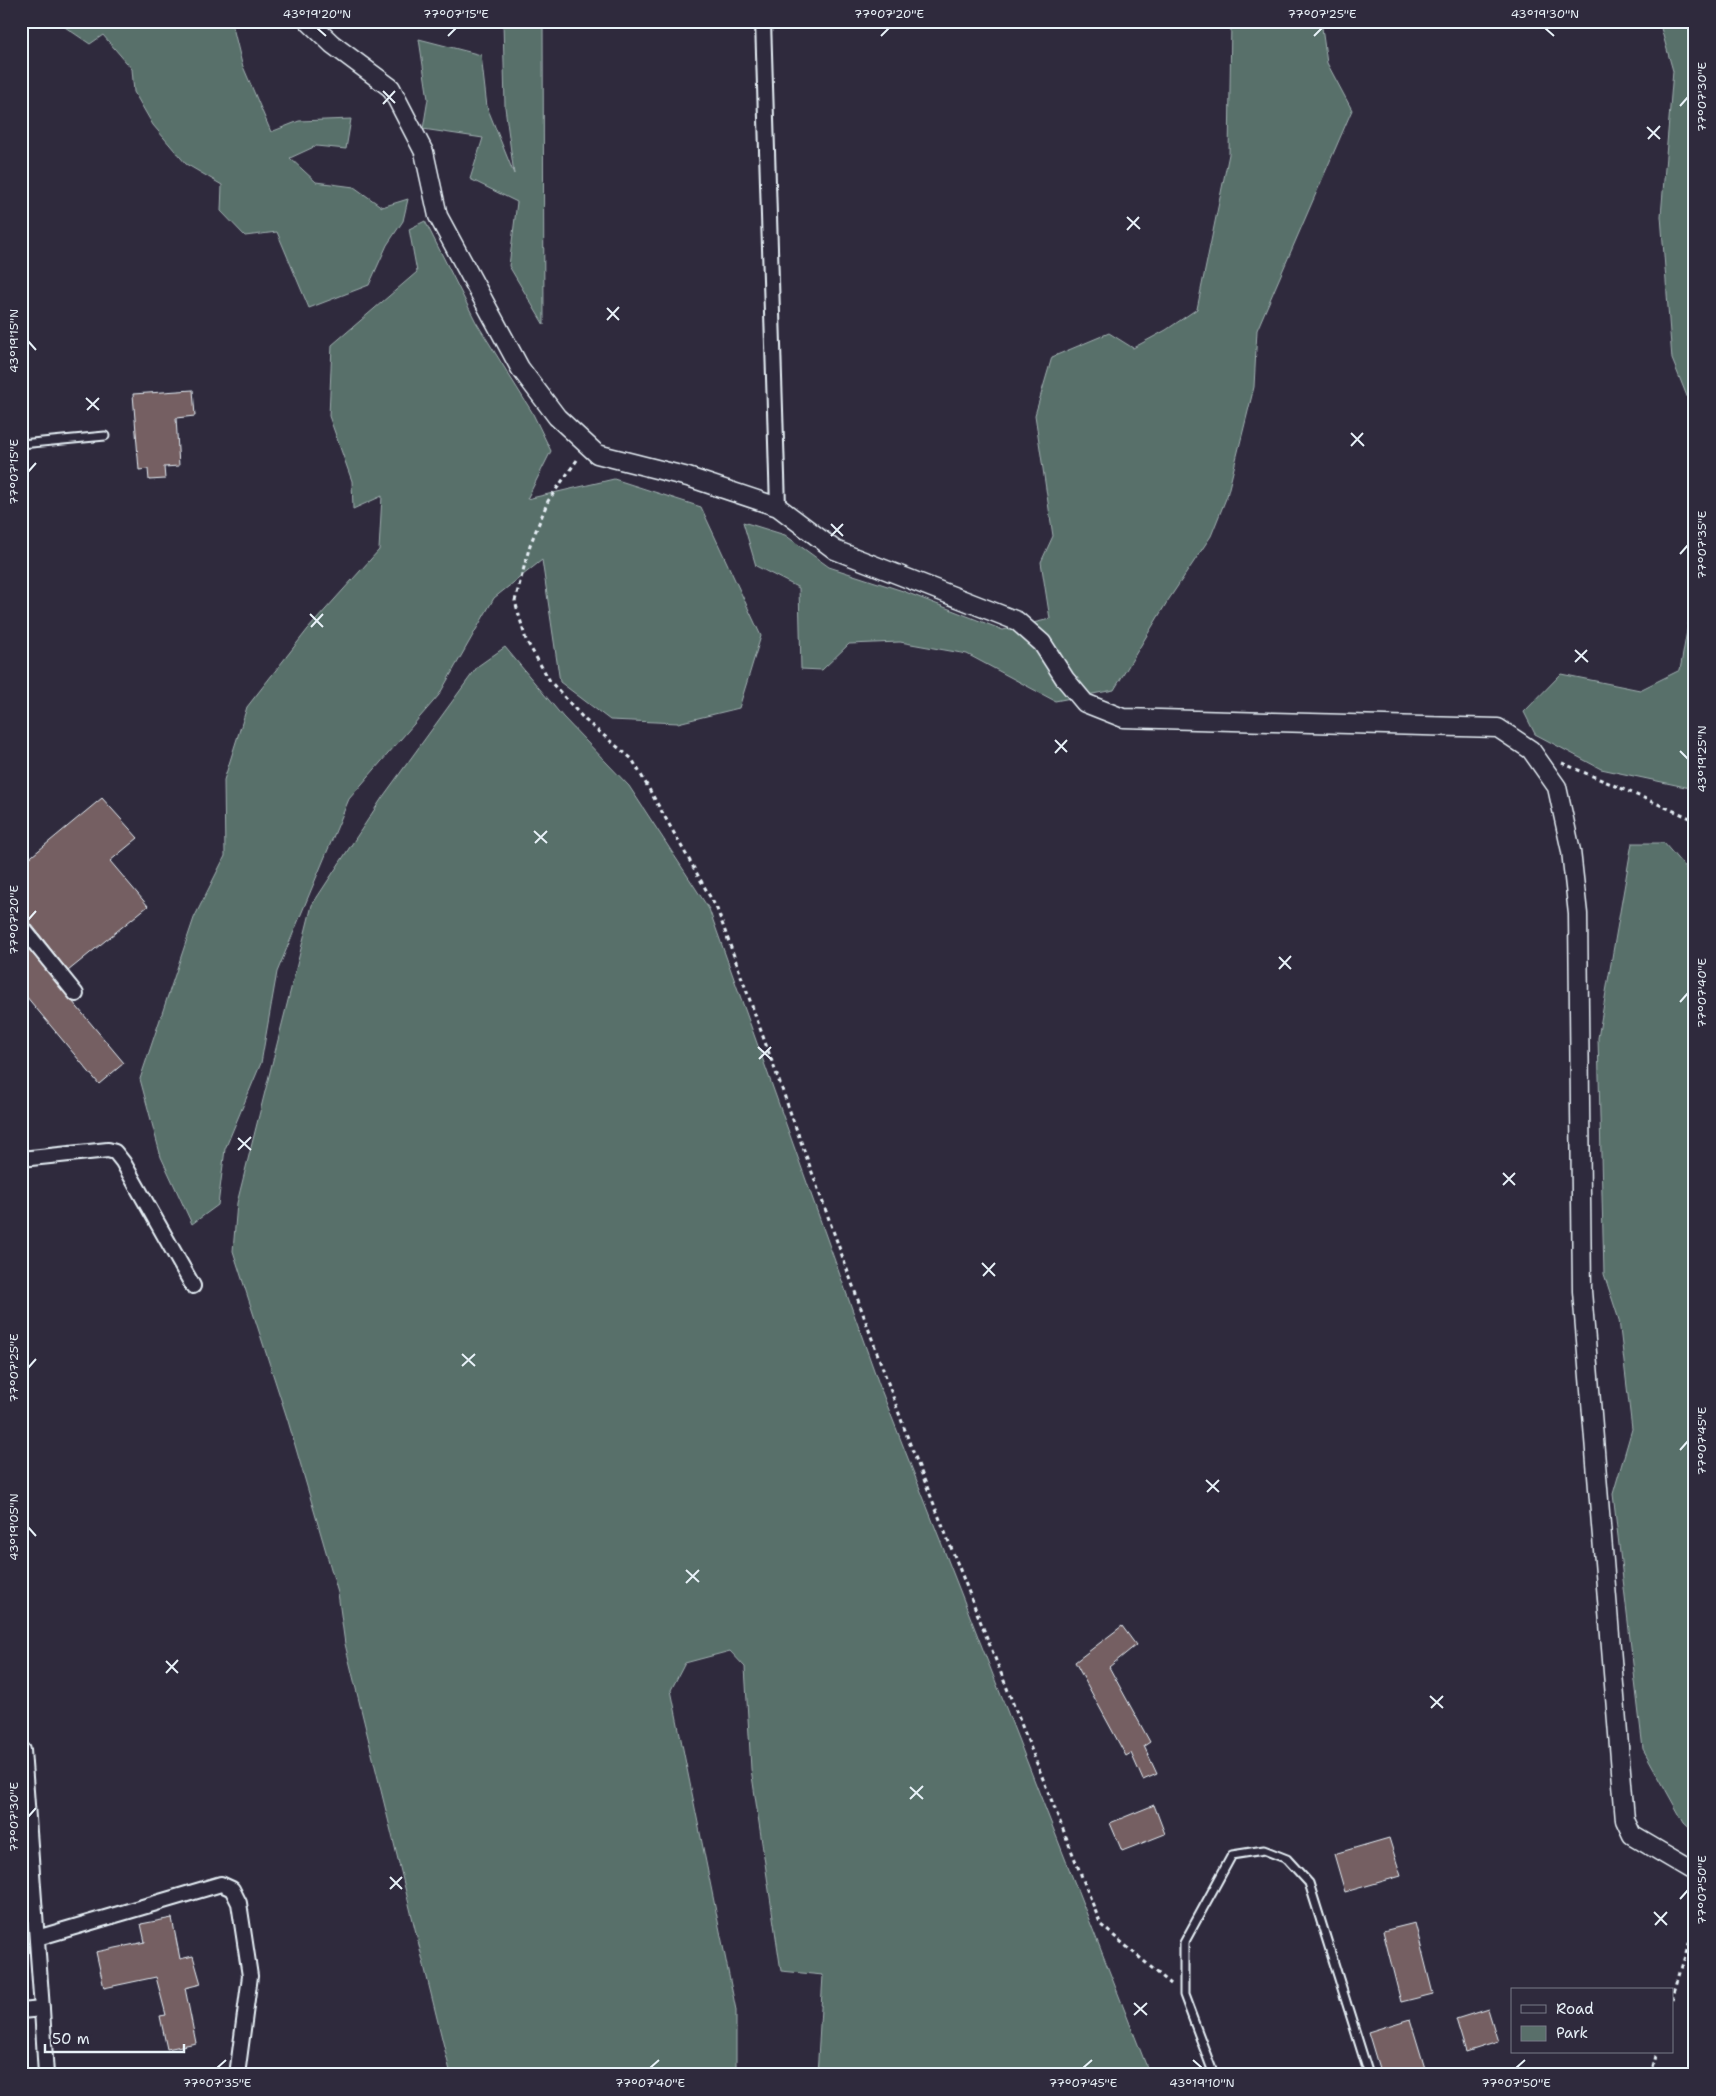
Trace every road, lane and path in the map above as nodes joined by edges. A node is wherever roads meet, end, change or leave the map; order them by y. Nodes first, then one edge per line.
1 (308, 21) edge
2 (763, 21) edge
3 (105, 436) dead end
4 (21, 444) edge
5 (588, 445) junction
6 (778, 507) junction
7 (1559, 762) dead end
8 (1695, 820) edge
9 (21, 926) edge
10 (76, 994) dead end
11 (21, 1159) edge
12 (193, 1286) dead end
13 (23, 1750) dead end
14 (1695, 1872) edge
15 (1695, 1923) edge
16 (37, 1938) junction
17 (1674, 1992) edge
18 (1184, 1995) junction
19 (42, 2009) junction
20 (21, 2011) edge
21 (1655, 2054) edge
22 (46, 2075) edge
23 (237, 2075) edge
24 (1214, 2075) edge
25 (1370, 2075) edge
26 (1650, 2075) edge

1 - 5 street
2 - 6 street
3 - 4 lane
5 - 6 street
5 - 18 path
6 - 14 street
7 - 8 path
9 - 10 street
11 - 12 street
13 - 16 street
15 - 17 path
16 - 19 street
16 - 23 street
18 - 24 lane
18 - 25 lane
19 - 20 street
19 - 22 street
21 - 26 path

